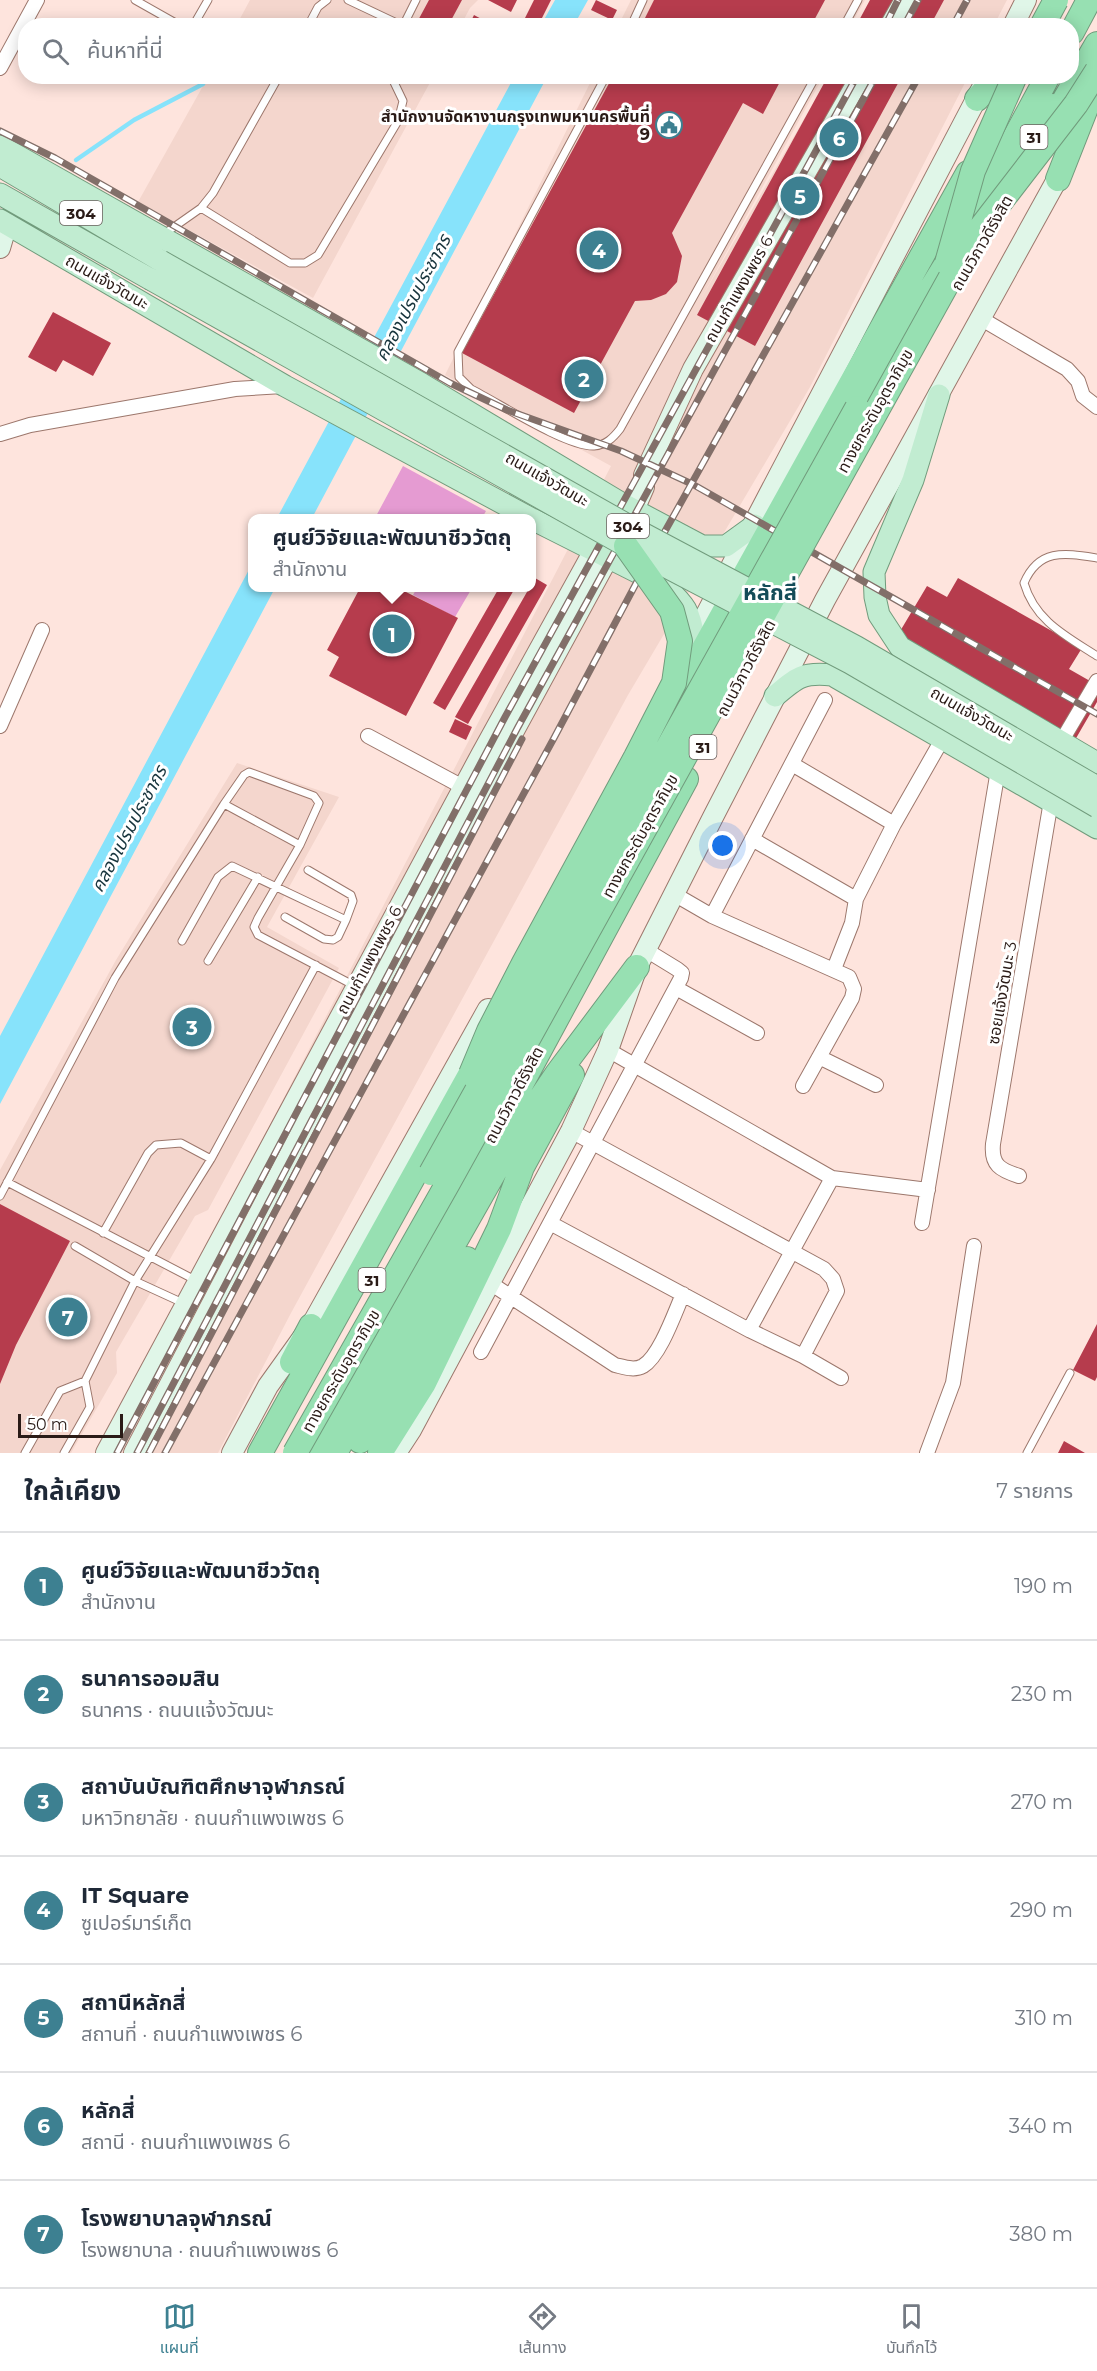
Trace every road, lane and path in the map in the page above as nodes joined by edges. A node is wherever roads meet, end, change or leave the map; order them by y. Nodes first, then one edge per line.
1 (37, 0) edge
2 (135, 0) edge
3 (208, 0) edge
4 (327, 0) edge
5 (348, 0) edge
6 (416, 0) edge
7 (643, 0) edge
8 (858, 0) edge
9 (905, 0) edge
10 (1026, 0) edge
11 (1044, 0) edge
12 (1057, 0) edge
13 (1066, 0) edge
14 (1089, 0) edge
15 (30, 18) edge
16 (167, 18) edge
17 (198, 18) edge
18 (312, 18) edge
19 (386, 18) edge
20 (407, 18) edge
21 (635, 18) edge
22 (848, 18) edge
23 (895, 18) edge
24 (1017, 18) edge
25 (1034, 18) edge
26 (1042, 18) edge
27 (1047, 18) edge
28 (1056, 18) edge
29 (1079, 18) edge
30 (1097, 35) edge
31 (1097, 44) edge
32 (18, 46) edge
33 (1079, 64) edge
34 (0, 68) edge
35 (1097, 71) edge
36 (1079, 75) edge
37 (1097, 80) edge
38 (275, 84) edge
39 (395, 84) edge
40 (602, 84) edge
41 (812, 84) edge
42 (856, 84) edge
43 (984, 84) edge
44 (991, 84) edge
45 (1011, 84) edge
46 (1017, 84) edge
47 (1044, 84) edge
48 (1067, 84) edge
49 (1074, 84) edge
50 (977, 99) junction
51 (1097, 108) edge
52 (0, 146) edge
53 (0, 166) edge
54 (1058, 179) junction
55 (0, 194) edge
56 (201, 208) junction
57 (3, 222) edge
58 (161, 236) junction
59 (972, 239) junction
60 (0, 248) edge
61 (947, 263) junction
62 (980, 318) junction
63 (285, 386) junction
64 (939, 395) junction
65 (1097, 406) edge
66 (0, 434) edge
67 (575, 476) junction
68 (627, 507) junction
69 (521, 514) edge
70 (536, 522) edge
71 (755, 525) junction
72 (609, 553) junction
73 (1097, 558) edge
74 (42, 630) dead end
75 (694, 638) junction
76 (900, 647) junction
77 (1097, 656) edge
78 (1097, 681) edge
79 (862, 691) junction
80 (775, 696) junction
81 (825, 700) dead end
82 (0, 726) edge
83 (368, 736) dead end
84 (943, 738) junction
85 (1061, 742) junction
86 (1097, 763) edge
87 (792, 764) junction
88 (998, 770) junction
89 (463, 787) junction
90 (1097, 787) edge
91 (1051, 801) junction
92 (224, 804) junction
93 (1097, 807) edge
94 (894, 824) junction
95 (1097, 828) edge
96 (753, 839) junction
97 (300, 845) junction
98 (308, 870) dead end
99 (258, 877) junction
100 (276, 886) junction
101 (674, 894) junction
102 (856, 899) junction
103 (712, 916) junction
104 (285, 917) dead end
105 (345, 920) junction
106 (182, 941) dead end
107 (642, 959) junction
108 (208, 961) dead end
109 (316, 965) junction
110 (834, 969) junction
111 (355, 986) junction
112 (676, 988) junction
113 (601, 1016) junction
114 (757, 1033) dead end
115 (608, 1050) junction
116 (819, 1057) junction
117 (635, 1066) junction
118 (876, 1085) dead end
119 (802, 1086) dead end
120 (571, 1131) junction
121 (593, 1144) junction
122 (211, 1159) junction
123 (522, 1167) junction
124 (431, 1173) junction
125 (1019, 1176) dead end
126 (252, 1178) junction
127 (832, 1178) junction
128 (7, 1182) junction
129 (271, 1188) junction
130 (928, 1190) junction
131 (0, 1196) edge
132 (550, 1223) junction
133 (922, 1223) dead end
134 (103, 1233) junction
135 (75, 1246) dead end
136 (974, 1246) dead end
137 (353, 1252) junction
138 (792, 1252) junction
139 (149, 1258) junction
140 (135, 1281) junction
141 (198, 1281) junction
142 (490, 1283) junction
143 (683, 1294) junction
144 (511, 1296) junction
145 (185, 1304) junction
146 (311, 1326) junction
147 (749, 1330) junction
148 (481, 1352) dead end
149 (803, 1356) junction
150 (1070, 1373) dead end
151 (841, 1378) dead end
152 (300, 1380) junction
153 (85, 1381) junction
154 (115, 1432) junction
155 (27, 1452) edge
156 (394, 1452) edge
157 (64, 1453) edge
158 (97, 1453) edge
159 (106, 1453) edge
160 (134, 1453) edge
161 (232, 1453) edge
162 (246, 1453) edge
163 (260, 1453) edge
164 (277, 1453) edge
165 (295, 1453) edge
166 (313, 1453) edge
167 (335, 1453) edge
168 (352, 1453) edge
169 (927, 1453) edge
170 (1027, 1453) edge

1 - 15 street
2 - 16 lane
3 - 17 lane
4 - 18 lane
5 - 19 lane
6 - 20 lane
7 - 21 lane
8 - 22 lane
9 - 23 main road
10 - 24 main road
11 - 25 highway
12 - 26 highway
12 - 27 highway, bridge
13 - 28 highway
14 - 29 highway
30 - 33 highway, ทางยกระดับอุตราภิมุข / 31, bridge
31 - 36 highway, ถนนวิภาวดีรังสิต / 31
32 - 34 street
35 - 59 highway, bridge
37 - 54 highway
38 - 56 lane
39 - 56 lane
40 - 41 lane
42 - 68 main road, ถนนกำแพงเพชร 6
43 - 50 main road, 31
44 - 50 highway
45 - 61 highway, bridge
46 - 152 highway, 31
47 - 61 highway, ทางยกระดับอุตราภิมุข / 31, bridge
48 - 59 highway, ทางยกระดับอุตราภิมุข / 31, bridge
49 - 166 highway, ถนนวิภาวดีรังสิต / 31
50 - 71 main road, 31
51 - 54 main road, 31
52 - 58 main road, ถนนแจ้งวัฒนะ
53 - 90 main road, ถนนแจ้งวัฒนะ / 304, bridge
54 - 62 main road, 31
55 - 72 main road, ถนนแจ้งวัฒนะ / 304, bridge
56 - 58 lane
57 - 60 main road
57 - 63 main road, ถนนแจ้งวัฒนะ
58 - 67 main road, ถนนแจ้งวัฒนะ
59 - 165 highway, ทางยกระดับอุตราภิมุข / 31, bridge
61 - 124 highway, ทางยกระดับอุตราภิมุข / 31, bridge
62 - 64 main road, 31
62 - 65 street
63 - 66 street
63 - 69 main road, ถนนแจ้งวัฒนะ
64 - 76 main road, ถนนแจ้งวัฒนะ
64 - 80 main road, 31
67 - 68 main road, ถนนแจ้งวัฒนะ
67 - 70 main road
68 - 71 main road, ถนนแจ้งวัฒนะ
68 - 72 main road, ถนนกำแพงเพชร 6
70 - 72 main road, ถนนแจ้งวัฒนะ
71 - 75 main road, 31
72 - 75 main road, ถนนแจ้งวัฒนะ
72 - 89 main road, ถนนกำแพงเพชร 6
72 - 93 main road, ถนนแจ้งวัฒนะ / 304, bridge
72 - 124 highway, bridge
72 - 129 main road, ถนนกำแพงเพชร 6
73 - 77 lane
74 - 82 street
75 - 137 main road, 31
76 - 79 main road
76 - 85 main road, ถนนแจ้งวัฒนะ
78 - 85 street
79 - 80 main road
79 - 84 main road
80 - 101 main road, 31
81 - 87 street
83 - 89 street
84 - 88 main road
84 - 94 street
85 - 86 main road, ถนนแจ้งวัฒนะ
87 - 94 street
87 - 96 street
88 - 91 main road
88 - 130 street
89 - 111 main road, ถนนกำแพงเพชร 6
91 - 95 main road
91 - 125 street, ซอยแจ้งวัฒนะ 3
92 - 97 lane
92 - 97 lane
92 - 128 lane
94 - 102 street
96 - 102 street
96 - 103 street
97 - 100 lane
98 - 105 lane
99 - 100 lane
99 - 106 lane
99 - 108 lane
100 - 105 lane
100 - 109 lane
101 - 103 street
101 - 107 main road, 31
102 - 110 street
103 - 110 street
104 - 105 lane
107 - 112 street
107 - 113 highway
107 - 115 main road, 31
109 - 111 lane
109 - 122 lane
110 - 116 street
111 - 126 main road, ถนนกำแพงเพชร 6
112 - 114 street
112 - 117 street
113 - 123 highway
113 - 167 highway
115 - 117 street
115 - 120 main road, 31
116 - 118 street
116 - 119 street
117 - 121 street
117 - 127 street
120 - 121 street
120 - 142 main road, 31
121 - 132 street
121 - 138 street
122 - 134 lane
122 - 139 lane
123 - 156 highway
123 - 168 highway
124 - 164 highway, ทางยกระดับอุตราภิมุข / 31
126 - 129 main road
126 - 141 main road, ถนนกำแพงเพชร 6
127 - 130 street
127 - 138 street
128 - 131 lane
128 - 134 lane
129 - 160 main road, ถนนกำแพงเพชร 6
130 - 133 street
132 - 143 street
132 - 144 street
134 - 139 lane
135 - 140 lane
136 - 169 street
137 - 146 main road, 31
137 - 152 highway
138 - 147 street
138 - 149 street
139 - 140 lane
139 - 141 lane
140 - 145 lane
140 - 153 lane
141 - 145 main road, ถนนกำแพงเพชร 6
142 - 144 street
142 - 156 main road, 31
143 - 144 street
143 - 147 street
144 - 148 street
145 - 154 main road, ถนนกำแพงเพชร 6
146 - 161 main road, 31
146 - 162 highway
147 - 149 street
149 - 151 street
150 - 170 lane
152 - 163 highway, 31
153 - 155 lane
153 - 157 lane
154 - 158 lane
154 - 159 main road, ถนนกำแพงเพชร 6

